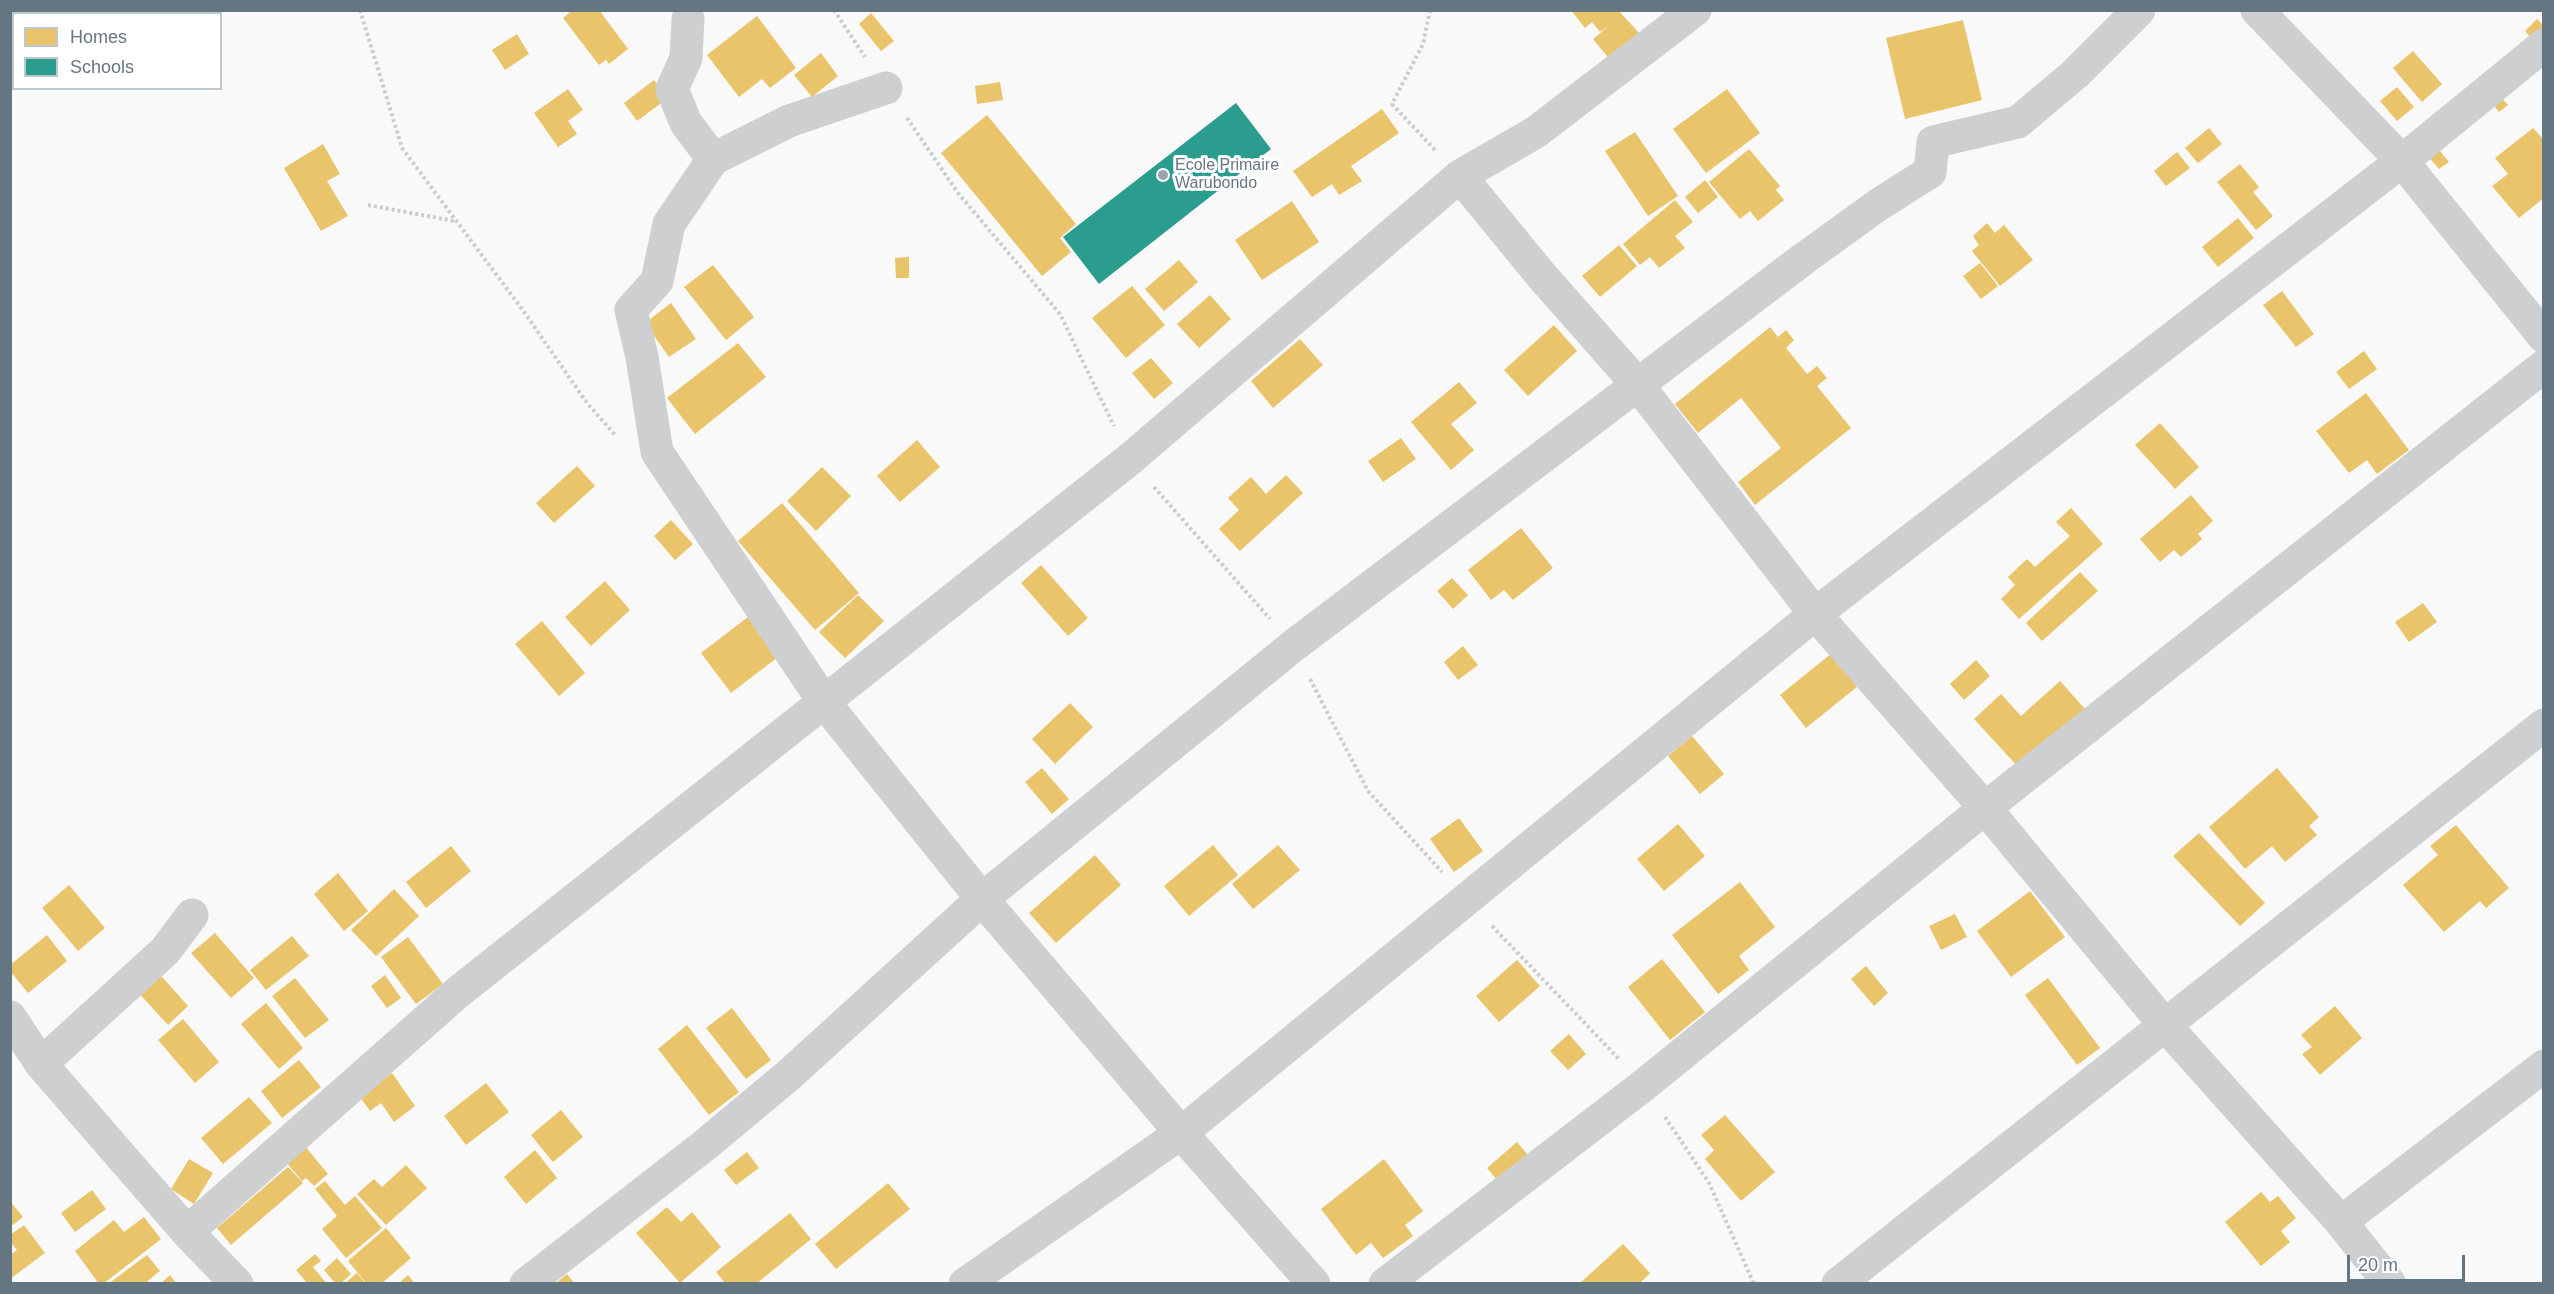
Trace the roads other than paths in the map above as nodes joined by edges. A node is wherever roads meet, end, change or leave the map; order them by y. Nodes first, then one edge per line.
1 (1695, 10) edge
2 (2139, 10) edge
3 (2257, 10) edge
4 (688, 19) dead end
5 (2544, 45) edge
6 (886, 88) dead end
7 (713, 159) junction
8 (2402, 161) junction
9 (1460, 176) junction
10 (2544, 338) edge
11 (2544, 366) edge
12 (1638, 385) junction
13 (1815, 614) junction
14 (824, 702) junction
15 (2544, 725) edge
16 (1985, 808) junction
17 (982, 899) junction
18 (192, 915) dead end
19 (10, 1017) edge
20 (2164, 1024) junction
21 (41, 1064) junction
22 (2544, 1066) edge
23 (1181, 1133) junction
24 (2341, 1222) junction
25 (187, 1232) junction
26 (237, 1284) edge
27 (526, 1284) edge
28 (965, 1284) edge
29 (1314, 1284) edge
30 (1385, 1284) edge
31 (1838, 1284) edge
32 (2390, 1284) edge

1 - 9 street
2 - 12 street
3 - 8 street
4 - 7 street
5 - 8 street
6 - 7 street
7 - 14 street
8 - 10 street
8 - 13 street
9 - 12 street
9 - 14 street
11 - 16 street
12 - 13 street
12 - 17 street
13 - 16 street
13 - 23 street
14 - 17 street
14 - 25 street
15 - 20 street
16 - 20 street
16 - 30 street
17 - 23 street
17 - 27 street
18 - 21 street
19 - 21 street
20 - 24 street
20 - 31 street
21 - 25 street
22 - 24 street
23 - 28 street
23 - 29 street
24 - 32 street
25 - 26 street

